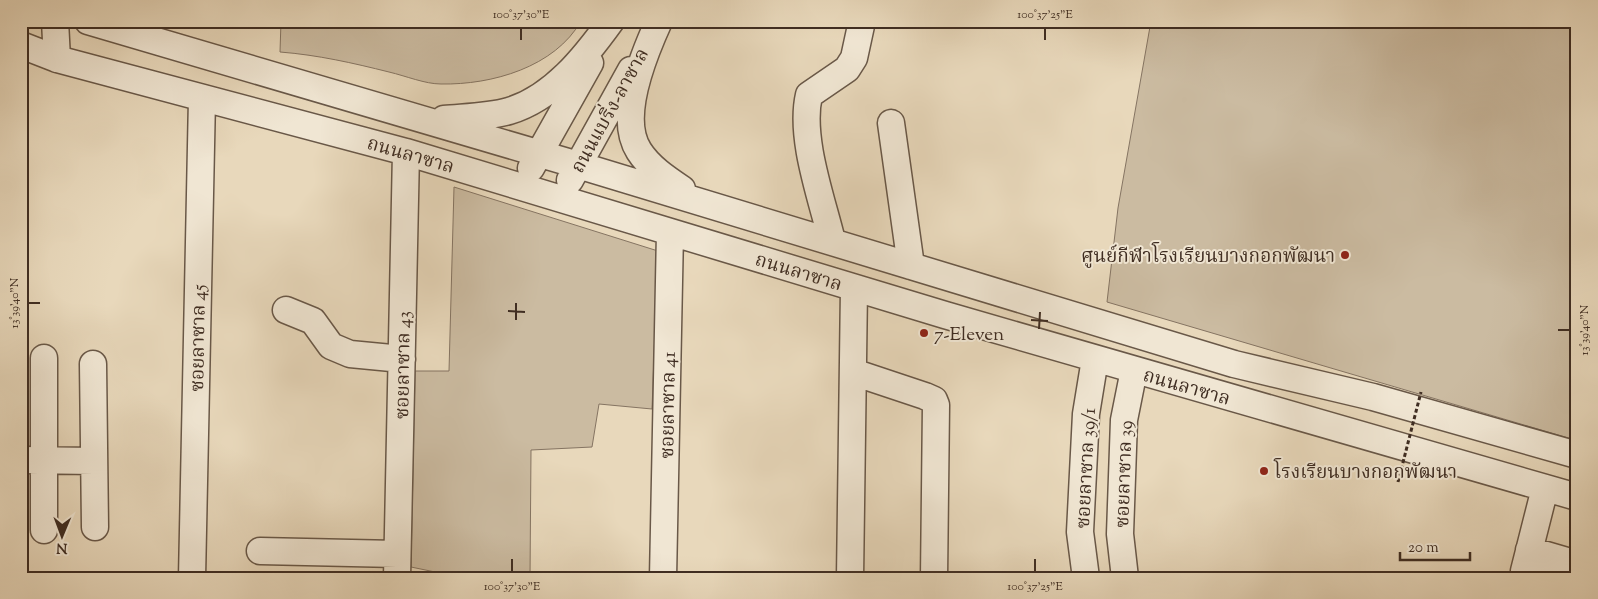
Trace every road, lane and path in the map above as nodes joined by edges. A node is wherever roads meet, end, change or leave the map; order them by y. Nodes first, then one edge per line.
1 (55, 21) edge
2 (88, 21) edge
3 (612, 21) edge
4 (659, 21) edge
5 (862, 21) edge
6 (21, 45) edge
7 (181, 48) junction
8 (57, 59) junction
9 (173, 88) junction
10 (202, 98) junction
11 (394, 110) junction
12 (891, 123) dead end
13 (406, 152) junction
14 (539, 153) junction
15 (578, 164) junction
16 (521, 187) junction
17 (560, 199) junction
18 (727, 210) junction
19 (670, 232) junction
20 (832, 241) junction
21 (911, 266) junction
22 (854, 288) junction
23 (286, 310) dead end
24 (44, 358) dead end
25 (402, 359) junction
26 (1095, 359) junction
27 (93, 364) dead end
28 (1234, 364) junction
29 (1134, 370) junction
30 (853, 372) junction
31 (1421, 392) dead end
32 (1225, 397) junction
33 (1577, 455) edge
34 (94, 460) junction
35 (32, 461) edge
36 (1398, 482) dead end
37 (1545, 488) junction
38 (1577, 497) edge
39 (95, 527) dead end
40 (44, 530) dead end
41 (1529, 550) junction
42 (260, 551) dead end
43 (1577, 564) edge
44 (397, 566) edge
45 (192, 578) edge
46 (663, 578) edge
47 (850, 578) edge
48 (934, 578) edge
49 (1086, 578) edge
50 (1125, 578) edge
51 (1550, 578) edge

1 - 8 street
2 - 7 street, ถนนลาซาล
3 - 11 street
3 - 14 street
4 - 15 street, ถนนแบริ่ง-ลาซาล
4 - 18 street
5 - 20 street
6 - 8 street, ถนนลาซาล
7 - 9 street
7 - 11 street, ถนนลาซาล
8 - 9 street, ถนนลาซาล
9 - 10 street, ถนนลาซาล
10 - 13 street, ถนนลาซาล
10 - 45 street, ซอยลาซาล 45
11 - 14 street, ถนนลาซาล
12 - 21 street
13 - 16 street, ถนนลาซาล
13 - 25 street, ซอยลาซาล 43
14 - 15 street, ถนนลาซาล
14 - 16 street
15 - 17 street, ถนนแบริ่ง-ลาซาล
15 - 18 street, ถนนลาซาล
16 - 17 street, ถนนลาซาล
17 - 19 street, ถนนลาซาล
18 - 20 street, ถนนลาซาล
19 - 22 street, ถนนลาซาล
19 - 46 street, ซอยลาซาล 41
20 - 21 street, ถนนลาซาล
21 - 28 street, ถนนลาซาล
22 - 26 street, ถนนลาซาล
22 - 30 street
23 - 25 street
24 - 35 street
25 - 44 street, ซอยลาซาล 43
26 - 29 street, ถนนลาซาล
26 - 49 street, ซอยลาซาล 39/1
27 - 34 street
28 - 32 street
28 - 33 street, ถนนลาซาล
29 - 32 street, ถนนลาซาล
29 - 50 street, ซอยลาซาล 39
30 - 47 street
30 - 48 street
31 - 36 path, bridge
32 - 37 street, ถนนลาซาล
34 - 35 street
34 - 39 street
35 - 40 street
37 - 38 street, ถนนลาซาล
37 - 41 street
41 - 43 street
41 - 51 street
42 - 44 street

